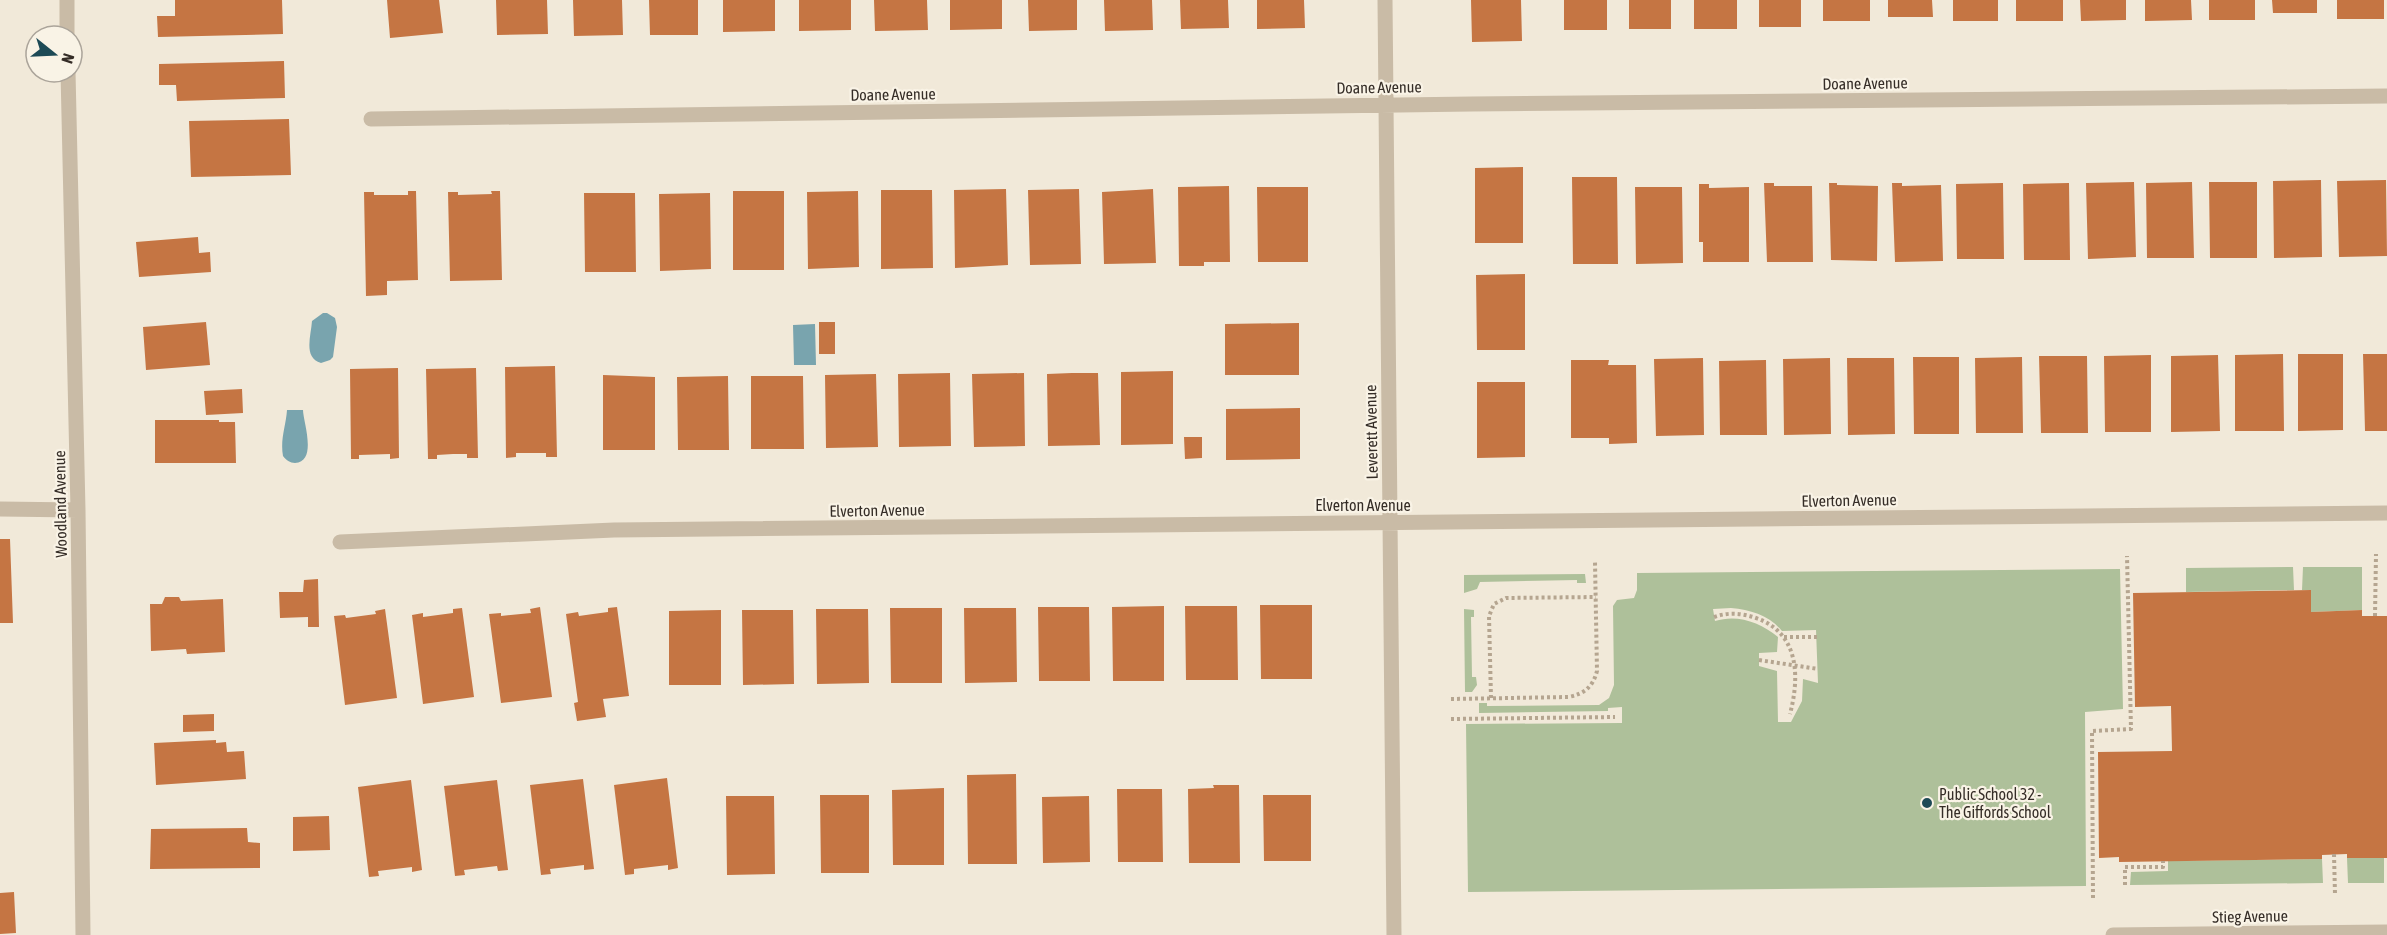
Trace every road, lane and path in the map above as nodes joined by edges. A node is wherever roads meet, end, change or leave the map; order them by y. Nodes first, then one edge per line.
1 (67, 0) edge
2 (1384, 0) edge
3 (68, 24) edge
4 (68, 84) edge
5 (2387, 96) edge
6 (1385, 105) junction
7 (371, 119) dead end
8 (0, 509) edge
9 (78, 510) junction
10 (2387, 513) edge
11 (1390, 523) junction
12 (340, 542) dead end
13 (2376, 554) dead end
14 (2127, 556) dead end
15 (1595, 562) dead end
16 (1596, 597) junction
17 (2375, 616) dead end
18 (1714, 617) dead end
19 (1783, 637) junction
20 (1817, 637) dead end
21 (1759, 660) dead end
22 (1794, 665) junction
23 (1818, 669) dead end
24 (1491, 698) junction
25 (1451, 699) dead end
26 (1790, 714) dead end
27 (1615, 717) dead end
28 (1451, 719) dead end
29 (2334, 854) dead end
30 (2163, 861) dead end
31 (2125, 885) dead end
32 (2335, 894) dead end
33 (2093, 898) dead end
34 (2387, 932) edge
35 (83, 935) edge
36 (1394, 935) edge
37 (2113, 935) edge

1 - 3 street
2 - 6 street, Leverett Avenue
4 - 9 street, Woodland Avenue
5 - 6 street, Doane Avenue
6 - 7 street, Doane Avenue
6 - 11 street, Leverett Avenue
8 - 9 street
9 - 35 street, Woodland Avenue
10 - 11 street, Elverton Avenue
11 - 12 street, Elverton Avenue
11 - 36 street, Leverett Avenue
13 - 17 path
14 - 33 path
15 - 16 path
16 - 24 path
16 - 24 path
18 - 19 path
19 - 20 path
19 - 22 path
21 - 22 path
22 - 23 path
22 - 26 path
24 - 25 path
27 - 28 path
29 - 32 path
30 - 31 path
34 - 37 street, Stieg Avenue

